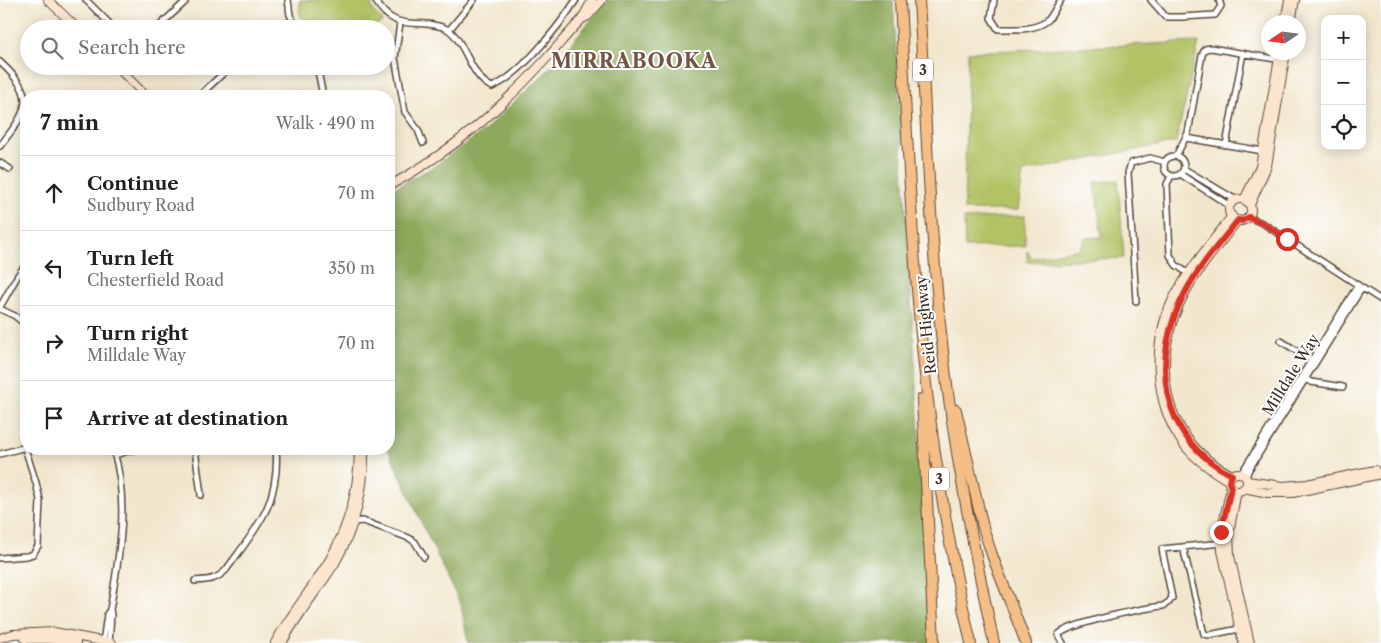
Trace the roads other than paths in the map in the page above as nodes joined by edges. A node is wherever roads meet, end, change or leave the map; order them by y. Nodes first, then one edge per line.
1 (48, 0) edge
2 (86, 0) edge
3 (288, 0) edge
4 (375, 0) edge
5 (474, 0) edge
6 (576, 0) edge
7 (592, 0) edge
8 (602, 0) edge
9 (900, 0) edge
10 (919, 0) edge
11 (994, 0) edge
12 (1061, 0) edge
13 (1151, 0) edge
14 (1219, 0) edge
15 (1288, 0) edge
16 (1295, 0) edge
17 (185, 2) dead end
18 (1286, 15) edge
19 (1292, 15) edge
20 (582, 19) junction
21 (69, 20) edge
22 (106, 20) edge
23 (166, 20) edge
24 (292, 20) edge
25 (400, 23) junction
26 (449, 30) junction
27 (1243, 53) junction
28 (1261, 54) edge
29 (1281, 60) edge
30 (0, 62) edge
31 (125, 75) edge
32 (221, 75) edge
33 (319, 75) edge
34 (22, 90) edge
35 (140, 90) edge
36 (205, 90) edge
37 (322, 90) edge
38 (1272, 113) junction
39 (20, 121) edge
40 (1186, 138) junction
41 (423, 143) dead end
42 (1226, 145) junction
43 (0, 146) edge
44 (1263, 151) junction
45 (1176, 156) junction
46 (0, 162) edge
47 (1165, 162) junction
48 (10, 169) dead end
49 (1184, 169) junction
50 (1180, 174) junction
51 (1171, 176) junction
52 (395, 182) edge
53 (1247, 202) junction
54 (1233, 203) junction
55 (1249, 217) junction
56 (1235, 218) junction
57 (1218, 240) junction
58 (20, 272) edge
59 (1189, 274) junction
60 (1360, 287) junction
61 (1381, 300) edge
62 (1136, 301) dead end
63 (0, 308) edge
64 (919, 314) junction
65 (20, 320) edge
66 (1281, 341) dead end
67 (943, 353) junction
68 (1313, 361) junction
69 (1162, 363) junction
70 (1303, 378) junction
71 (1343, 387) dead end
72 (20, 449) edge
73 (0, 454) edge
74 (28, 455) edge
75 (115, 455) edge
76 (196, 455) edge
77 (276, 455) edge
78 (359, 455) edge
79 (364, 455) edge
80 (1381, 470) edge
81 (1381, 474) edge
82 (1238, 482) junction
83 (201, 495) dead end
84 (356, 512) junction
85 (363, 521) junction
86 (354, 522) junction
87 (1222, 543) junction
88 (1183, 547) junction
89 (424, 557) dead end
90 (0, 558) edge
91 (195, 581) dead end
92 (1239, 628) junction
93 (2, 638) edge
94 (32, 638) edge
95 (76, 643) edge
96 (107, 643) edge
97 (275, 643) edge
98 (282, 643) edge
99 (934, 643) edge
100 (971, 643) edge
101 (994, 643) edge
102 (1026, 643) edge
103 (1063, 643) edge
104 (1243, 643) edge
105 (1250, 643) edge

1 - 21 street
2 - 22 street
3 - 24 street
4 - 25 street
5 - 26 street
6 - 26 street
7 - 20 street
8 - 20 street
9 - 64 highway, Reid Highway / 3
10 - 67 highway, Reid Highway / 3
11 - 12 street
13 - 14 street
15 - 18 street
16 - 19 street
17 - 23 street
20 - 52 street
25 - 26 street
25 - 41 street
27 - 28 street
27 - 40 street
27 - 42 street
29 - 38 street
30 - 34 street
31 - 35 street
32 - 36 street
33 - 37 street
38 - 44 street
38 - 53 street
39 - 43 street
40 - 42 street
40 - 45 street
42 - 44 street
44 - 53 street
45 - 47 street
45 - 49 street
46 - 48 street
47 - 51 street
47 - 62 street
49 - 50 street
49 - 54 street
50 - 51 street
50 - 54 street
51 - 59 street
53 - 54 street
53 - 55 street
54 - 56 street
55 - 56 street
55 - 60 street
56 - 57 street
57 - 59 street
57 - 69 street
58 - 63 street
59 - 69 street
60 - 61 street
60 - 68 street, Milldale Way
63 - 65 street
64 - 99 highway
64 - 100 highway, Reid Highway / 3
66 - 68 street
67 - 101 highway, Reid Highway / 3
67 - 102 highway
68 - 70 street, Milldale Way
69 - 82 street
70 - 71 street
70 - 82 street, Milldale Way
72 - 73 street
74 - 90 street
75 - 96 street
76 - 83 street
77 - 91 street
78 - 97 street
79 - 84 street
80 - 82 street
81 - 82 street
82 - 87 street, Milldale Way
82 - 105 street, Milldale Way
84 - 85 street
84 - 86 street
85 - 86 street
85 - 89 street
86 - 98 street
87 - 88 street
87 - 92 street, Milldale Way
88 - 92 street
88 - 103 street
92 - 104 street, Milldale Way
93 - 94 street
94 - 95 street
94 - 96 street

